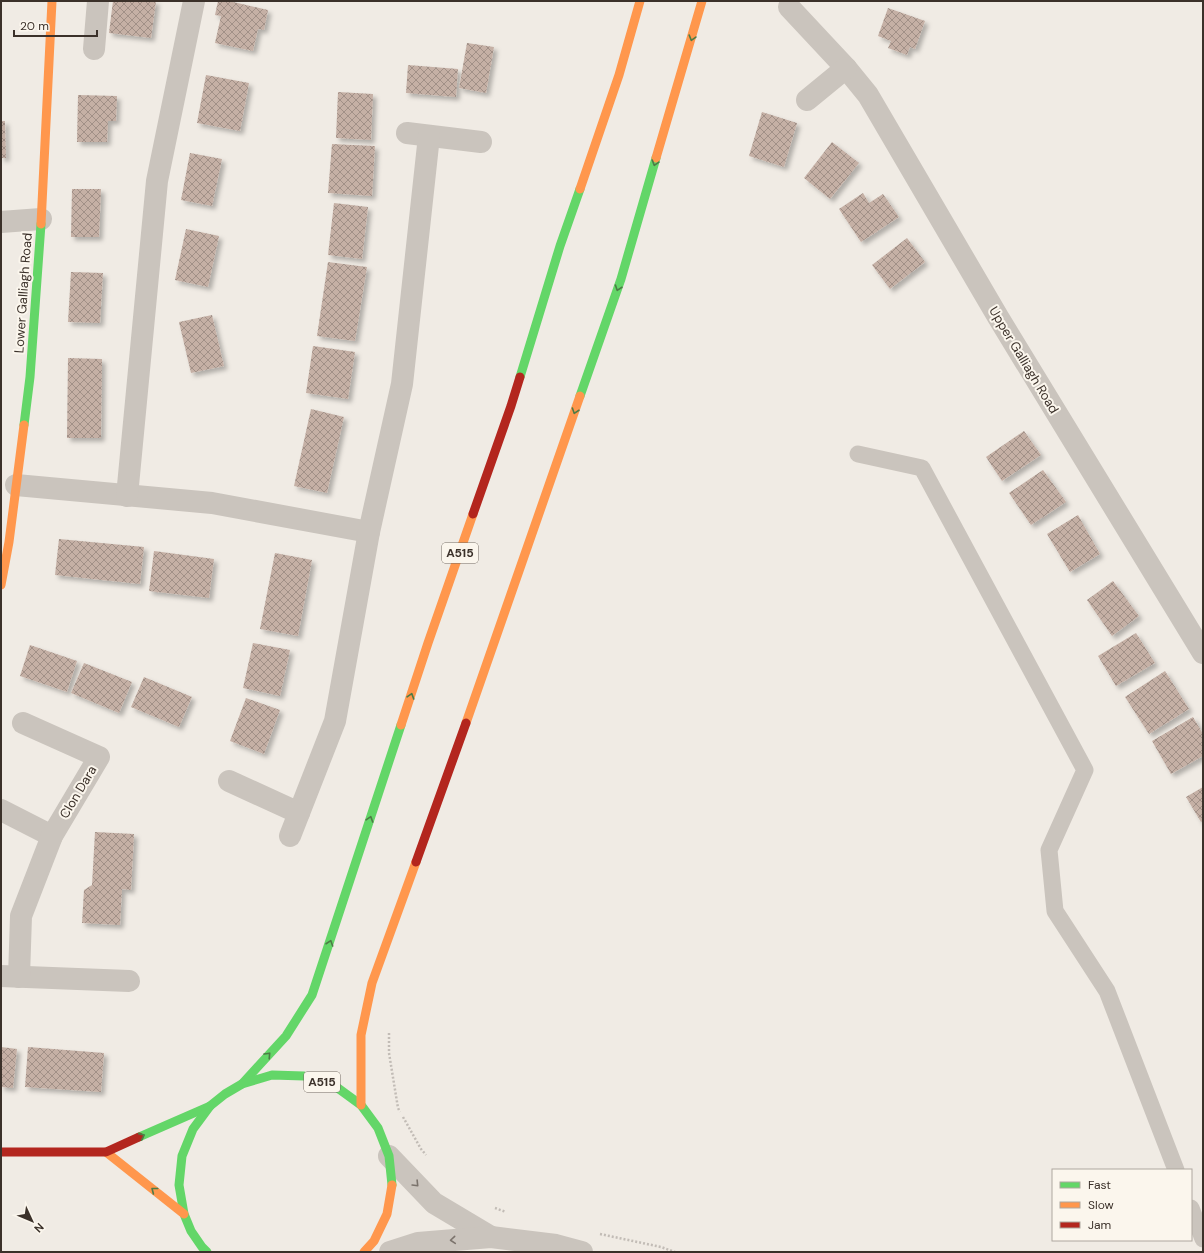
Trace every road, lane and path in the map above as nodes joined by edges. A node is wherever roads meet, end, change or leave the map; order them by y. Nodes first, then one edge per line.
1 (52, 1) edge
2 (98, 1) edge
3 (194, 1) edge
4 (640, 1) edge
5 (702, 1) edge
6 (790, 7) dead end
7 (94, 49) dead end
8 (846, 68) junction
9 (807, 100) dead end
10 (407, 133) dead end
11 (429, 136) junction
12 (480, 142) dead end
13 (42, 219) junction
14 (1, 222) edge
15 (858, 454) dead end
16 (16, 485) junction
17 (127, 496) junction
18 (369, 532) junction
19 (1, 585) edge
20 (1203, 653) edge
21 (23, 723) dead end
22 (229, 780) dead end
23 (1, 810) edge
24 (299, 813) junction
25 (52, 836) junction
26 (290, 836) dead end
27 (10, 977) edge
28 (129, 981) dead end
29 (242, 1084) junction
30 (361, 1105) junction
31 (210, 1106) junction
32 (1, 1152) edge
33 (106, 1152) junction
34 (389, 1156) junction
35 (1176, 1169) edge
36 (1192, 1211) edge
37 (184, 1214) junction
38 (492, 1237) junction
39 (1203, 1239) edge
40 (204, 1250) edge
41 (364, 1252) edge
42 (390, 1252) edge
43 (582, 1252) edge

1 - 13 main road, Lower Galliagh Road
2 - 7 street
3 - 17 street
29 -> 4 main road, A515
5 -> 30 main road
6 - 8 street, Upper Galliagh Road
8 - 9 street
8 - 20 street, Upper Galliagh Road
10 - 11 street
11 - 12 street
11 - 18 street
13 - 14 street
13 - 16 main road, Lower Galliagh Road
15 - 35 lane
16 - 17 street
16 - 19 main road, Lower Galliagh Road
17 - 18 street
18 - 24 street
21 - 25 street, Clon Dara
22 - 24 street
23 - 25 street
24 - 26 street
25 - 27 street, Clon Dara
27 - 28 street, Clon Dara
29 - 30 main road, A515
29 - 31 main road, A515
30 - 34 main road, A515
33 -> 31 main road
31 - 37 main road, A515
32 - 33 main road
37 -> 33 main road
34 -> 38 street
34 - 41 main road, A515
36 - 39 lane
37 - 40 main road, A515
38 -> 42 street
38 - 43 street

